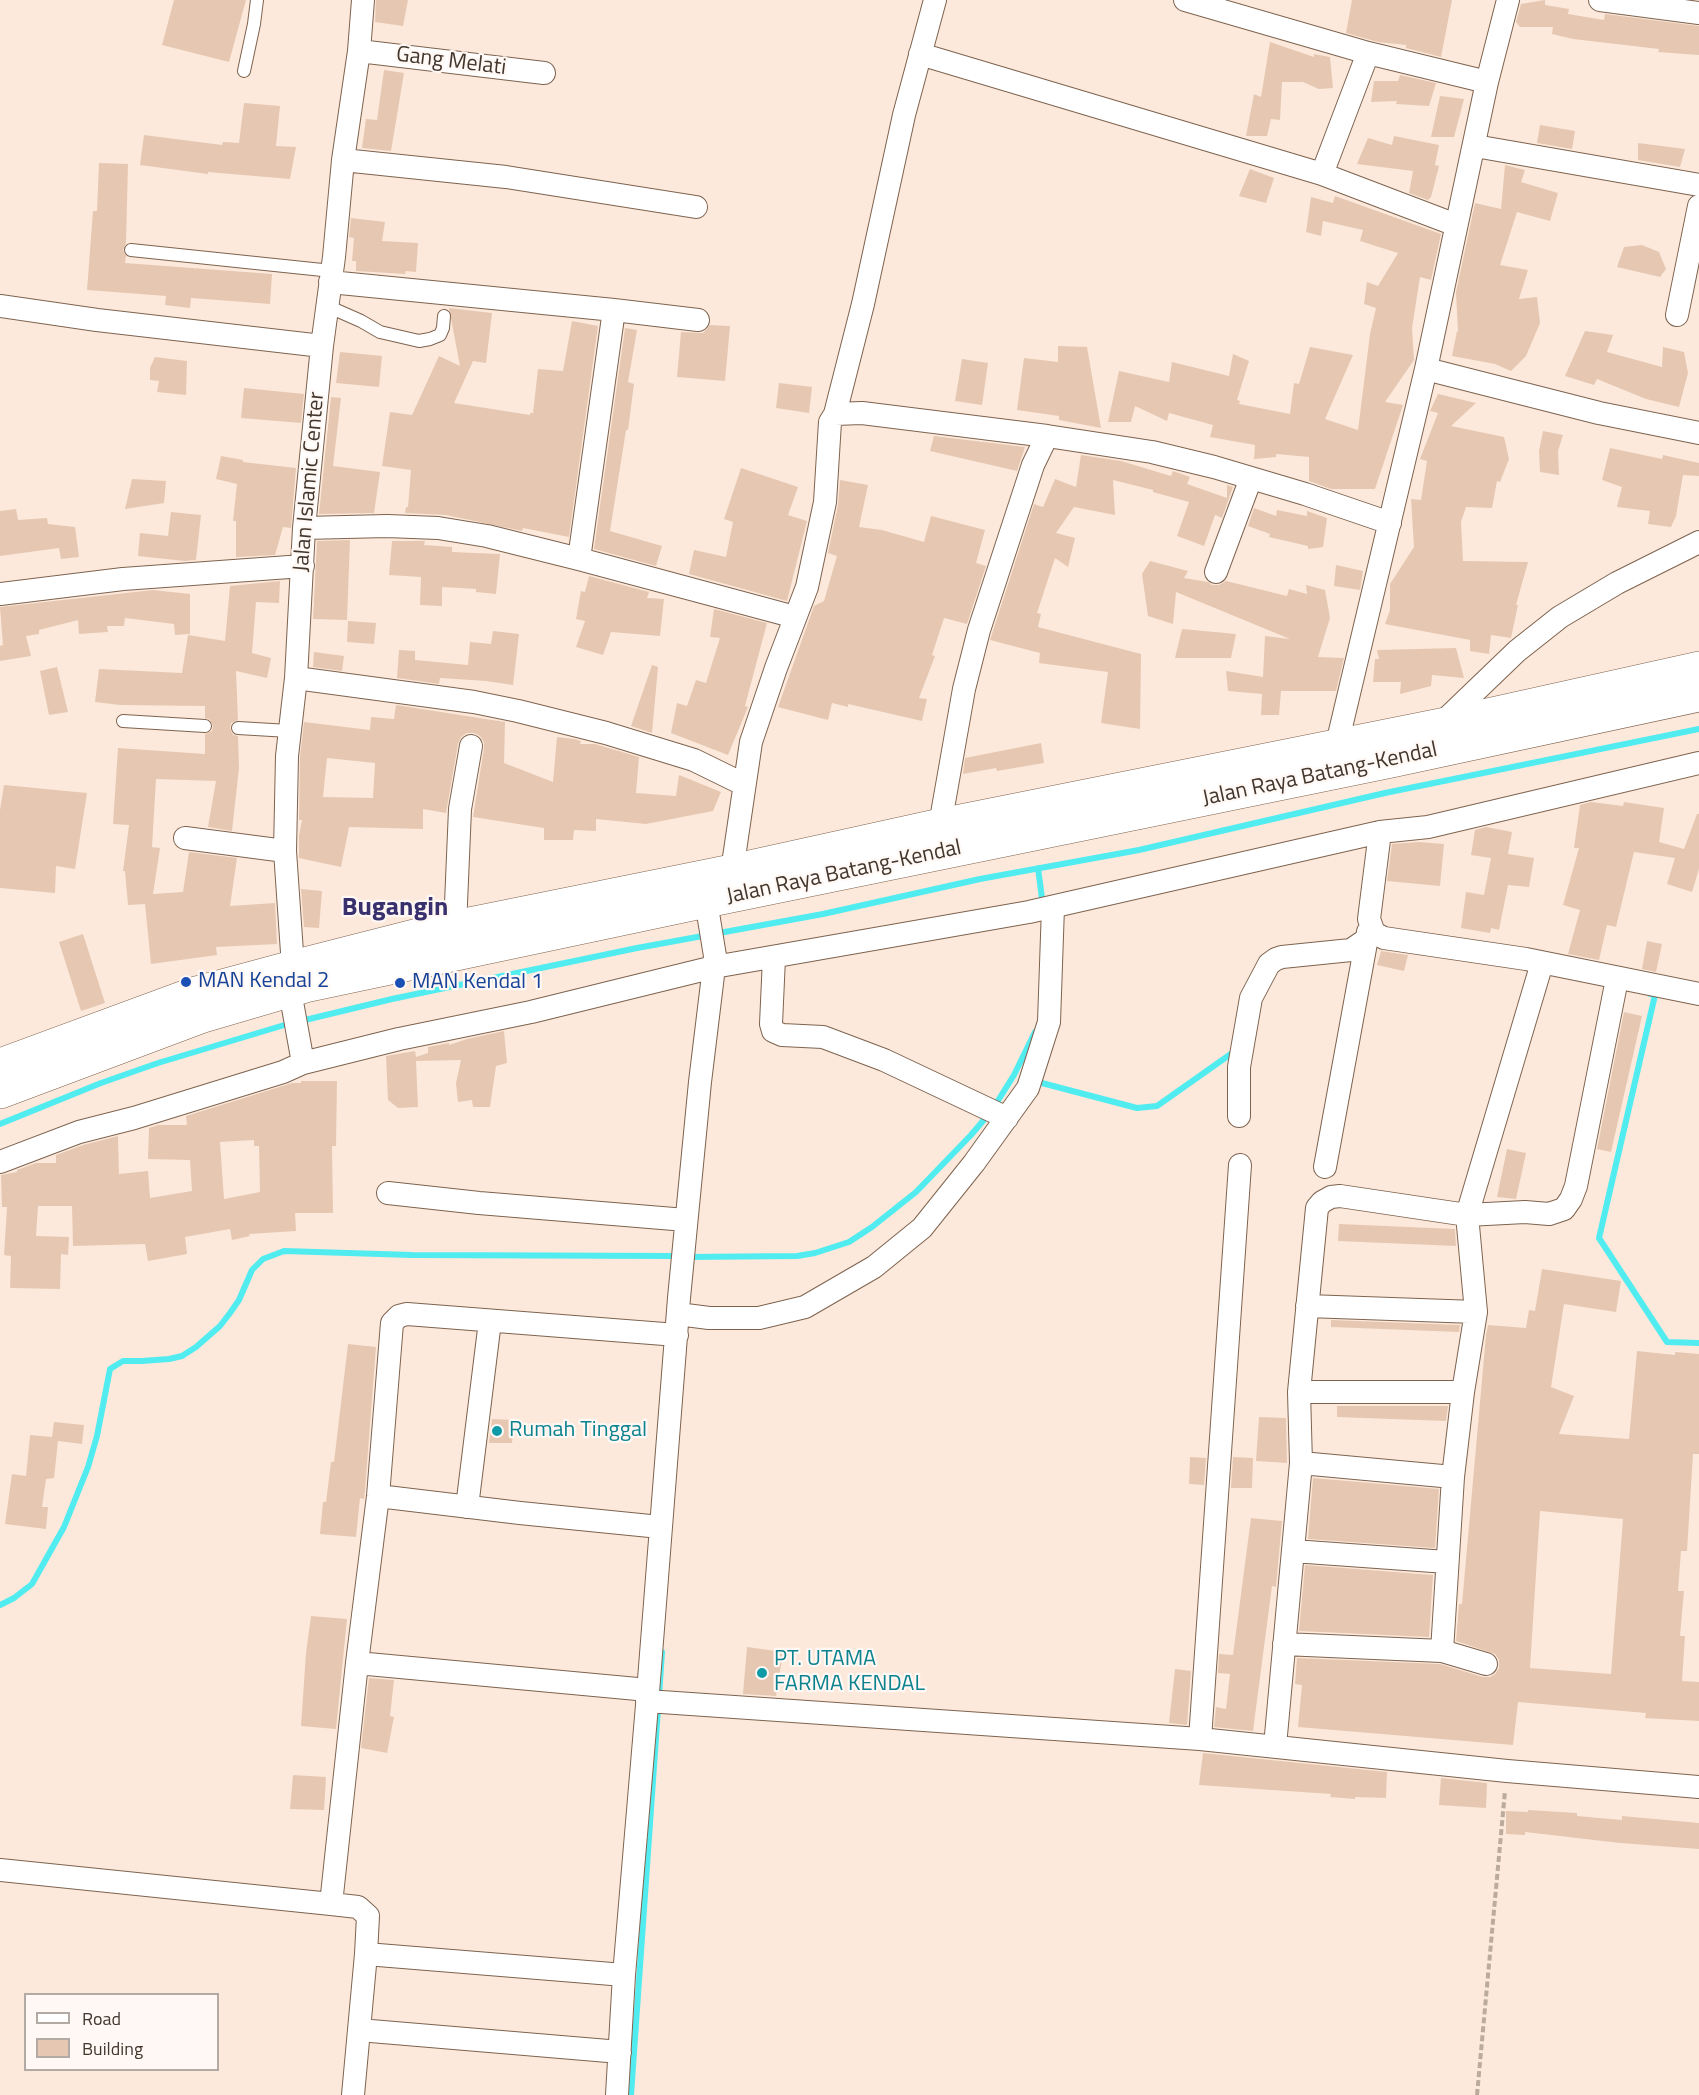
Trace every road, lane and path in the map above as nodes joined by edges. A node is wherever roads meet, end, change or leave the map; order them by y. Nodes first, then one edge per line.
1 (257, 0) edge
2 (363, 0) edge
3 (935, 0) edge
4 (1185, 0) edge
5 (1508, 0) edge
6 (1600, 0) edge
7 (1699, 13) edge
8 (359, 51) junction
9 (1368, 53) junction
10 (920, 54) junction
11 (244, 71) dead end
12 (544, 73) dead end
13 (1487, 82) junction
14 (1475, 146) junction
15 (343, 160) junction
16 (1322, 174) junction
17 (1699, 185) edge
18 (1699, 206) edge
19 (696, 207) dead end
20 (1456, 225) junction
21 (131, 250) dead end
22 (331, 277) junction
23 (0, 306) edge
24 (327, 306) junction
25 (614, 310) junction
26 (1677, 315) dead end
27 (444, 316) dead end
28 (698, 320) dead end
29 (322, 346) junction
30 (1426, 369) junction
31 (834, 414) junction
32 (1699, 433) edge
33 (1047, 435) junction
34 (1251, 478) junction
35 (1389, 523) junction
36 (304, 528) junction
37 (1699, 542) edge
38 (579, 559) junction
39 (303, 566) junction
40 (1216, 572) dead end
41 (0, 594) edge
42 (795, 617) junction
43 (1699, 668) edge
44 (296, 678) junction
45 (1699, 695) edge
46 (123, 721) dead end
47 (1442, 724) junction
48 (205, 726) dead end
49 (238, 728) dead end
50 (289, 731) junction
51 (1337, 744) junction
52 (471, 746) dead end
53 (1699, 763) edge
54 (743, 784) junction
55 (940, 825) junction
56 (1380, 832) junction
57 (185, 838) dead end
58 (285, 851) junction
59 (732, 871) junction
60 (1044, 909) junction
61 (707, 911) junction
62 (455, 927) junction
63 (1368, 929) junction
64 (774, 958) junction
65 (714, 961) junction
66 (1542, 963) junction
67 (1617, 979) junction
68 (292, 987) junction
69 (1699, 994) edge
70 (302, 1059) junction
71 (0, 1065) edge
72 (0, 1092) edge
73 (1003, 1116) junction
74 (1239, 1116) dead end
75 (0, 1162) edge
76 (1240, 1165) dead end
77 (1325, 1167) dead end
78 (388, 1193) dead end
79 (1467, 1215) junction
80 (686, 1220) junction
81 (1307, 1306) junction
82 (1476, 1312) junction
83 (490, 1321) junction
84 (677, 1324) junction
85 (1299, 1392) junction
86 (1463, 1392) junction
87 (1301, 1463) junction
88 (1453, 1477) junction
89 (378, 1496) junction
90 (467, 1507) junction
91 (660, 1527) junction
92 (1293, 1551) junction
93 (1447, 1563) junction
94 (1284, 1644) junction
95 (1442, 1651) junction
96 (357, 1663) junction
97 (1486, 1664) dead end
98 (648, 1695) junction
99 (1200, 1739) junction
100 (1275, 1746) junction
101 (1507, 1771) junction
102 (1699, 1787) edge
103 (0, 1870) edge
104 (331, 1904) junction
105 (366, 1954) junction
106 (624, 1975) junction
107 (359, 2030) junction
108 (620, 2052) junction
109 (353, 2095) edge
110 (617, 2095) edge
111 (1478, 2095) edge

1 - 11 lane
2 - 8 street, Jalan Islamic Center
3 - 10 street
4 - 9 street
5 - 13 street
6 - 7 street
8 - 12 street, Gang Melati
8 - 15 street, Jalan Islamic Center
9 - 13 street
9 - 16 street
10 - 16 street
10 - 31 street
13 - 14 street
14 - 17 street
14 - 20 street
15 - 19 street
15 - 22 street, Jalan Islamic Center
16 - 20 street
18 - 26 street
20 - 30 street
21 - 22 lane
22 - 24 street, Jalan Islamic Center
22 - 25 street
23 - 29 street
24 - 27 lane
24 - 29 street, Jalan Islamic Center
25 - 28 street
25 - 38 street
29 - 36 street, Jalan Islamic Center
30 - 32 street
30 - 35 street
31 - 33 street
31 - 42 street
33 - 34 street
33 - 55 street
34 - 35 street
34 - 40 street
35 - 51 street
36 - 38 street
36 - 39 street, Jalan Islamic Center
37 - 47 street
38 - 42 street
39 - 41 street
39 - 44 street, Jalan Islamic Center
42 - 54 street
43 - 47 highway, Jalan Raya Batang-Kendal
44 - 50 street, Jalan Islamic Center
44 - 54 street
45 - 61 highway, Jalan Raya Batang-Kendal
46 - 48 lane
47 - 51 highway, Jalan Raya Batang-Kendal
49 - 50 lane
50 - 58 street, Jalan Islamic Center
51 - 55 highway, Jalan Raya Batang-Kendal
52 - 62 street
53 - 56 street
54 - 59 street
55 - 59 highway, Jalan Raya Batang-Kendal
56 - 60 street
56 - 63 street
57 - 58 street
58 - 68 street, Jalan Islamic Center
59 - 62 highway, Jalan Raya Batang-Kendal
60 - 64 street
60 - 73 street
61 - 65 street
61 - 68 highway, Jalan Raya Batang-Kendal
62 - 68 highway, Jalan Raya Batang-Kendal
63 - 66 street
63 - 74 street
63 - 77 street
64 - 65 street
64 - 73 street
65 - 70 street
65 - 80 street
66 - 67 street
66 - 79 street
67 - 69 street
67 - 79 street
68 - 70 street, Jalan Islamic Center
68 - 71 highway, Jalan Raya Batang-Kendal
68 - 72 highway, Jalan Raya Batang-Kendal
70 - 75 street
73 - 84 street
76 - 99 street
78 - 80 street
79 - 81 street
79 - 82 street
80 - 84 street
81 - 82 street
81 - 85 street
82 - 86 street
83 - 84 street
83 - 89 street
83 - 90 street
84 - 91 street
85 - 86 street
85 - 87 street
86 - 88 street
87 - 88 street
87 - 92 street
88 - 93 street
89 - 90 street
89 - 96 street
90 - 91 street
91 - 98 street
92 - 93 street
92 - 94 street
93 - 95 street
94 - 95 street
94 - 100 street
95 - 97 street
96 - 98 street
96 - 104 street
98 - 99 street
98 - 106 street
99 - 100 street
100 - 101 street
101 - 102 street
101 - 111 path
103 - 104 street
104 - 105 street
105 - 106 street
105 - 107 street
106 - 108 street
107 - 108 street
107 - 109 street
108 - 110 street

